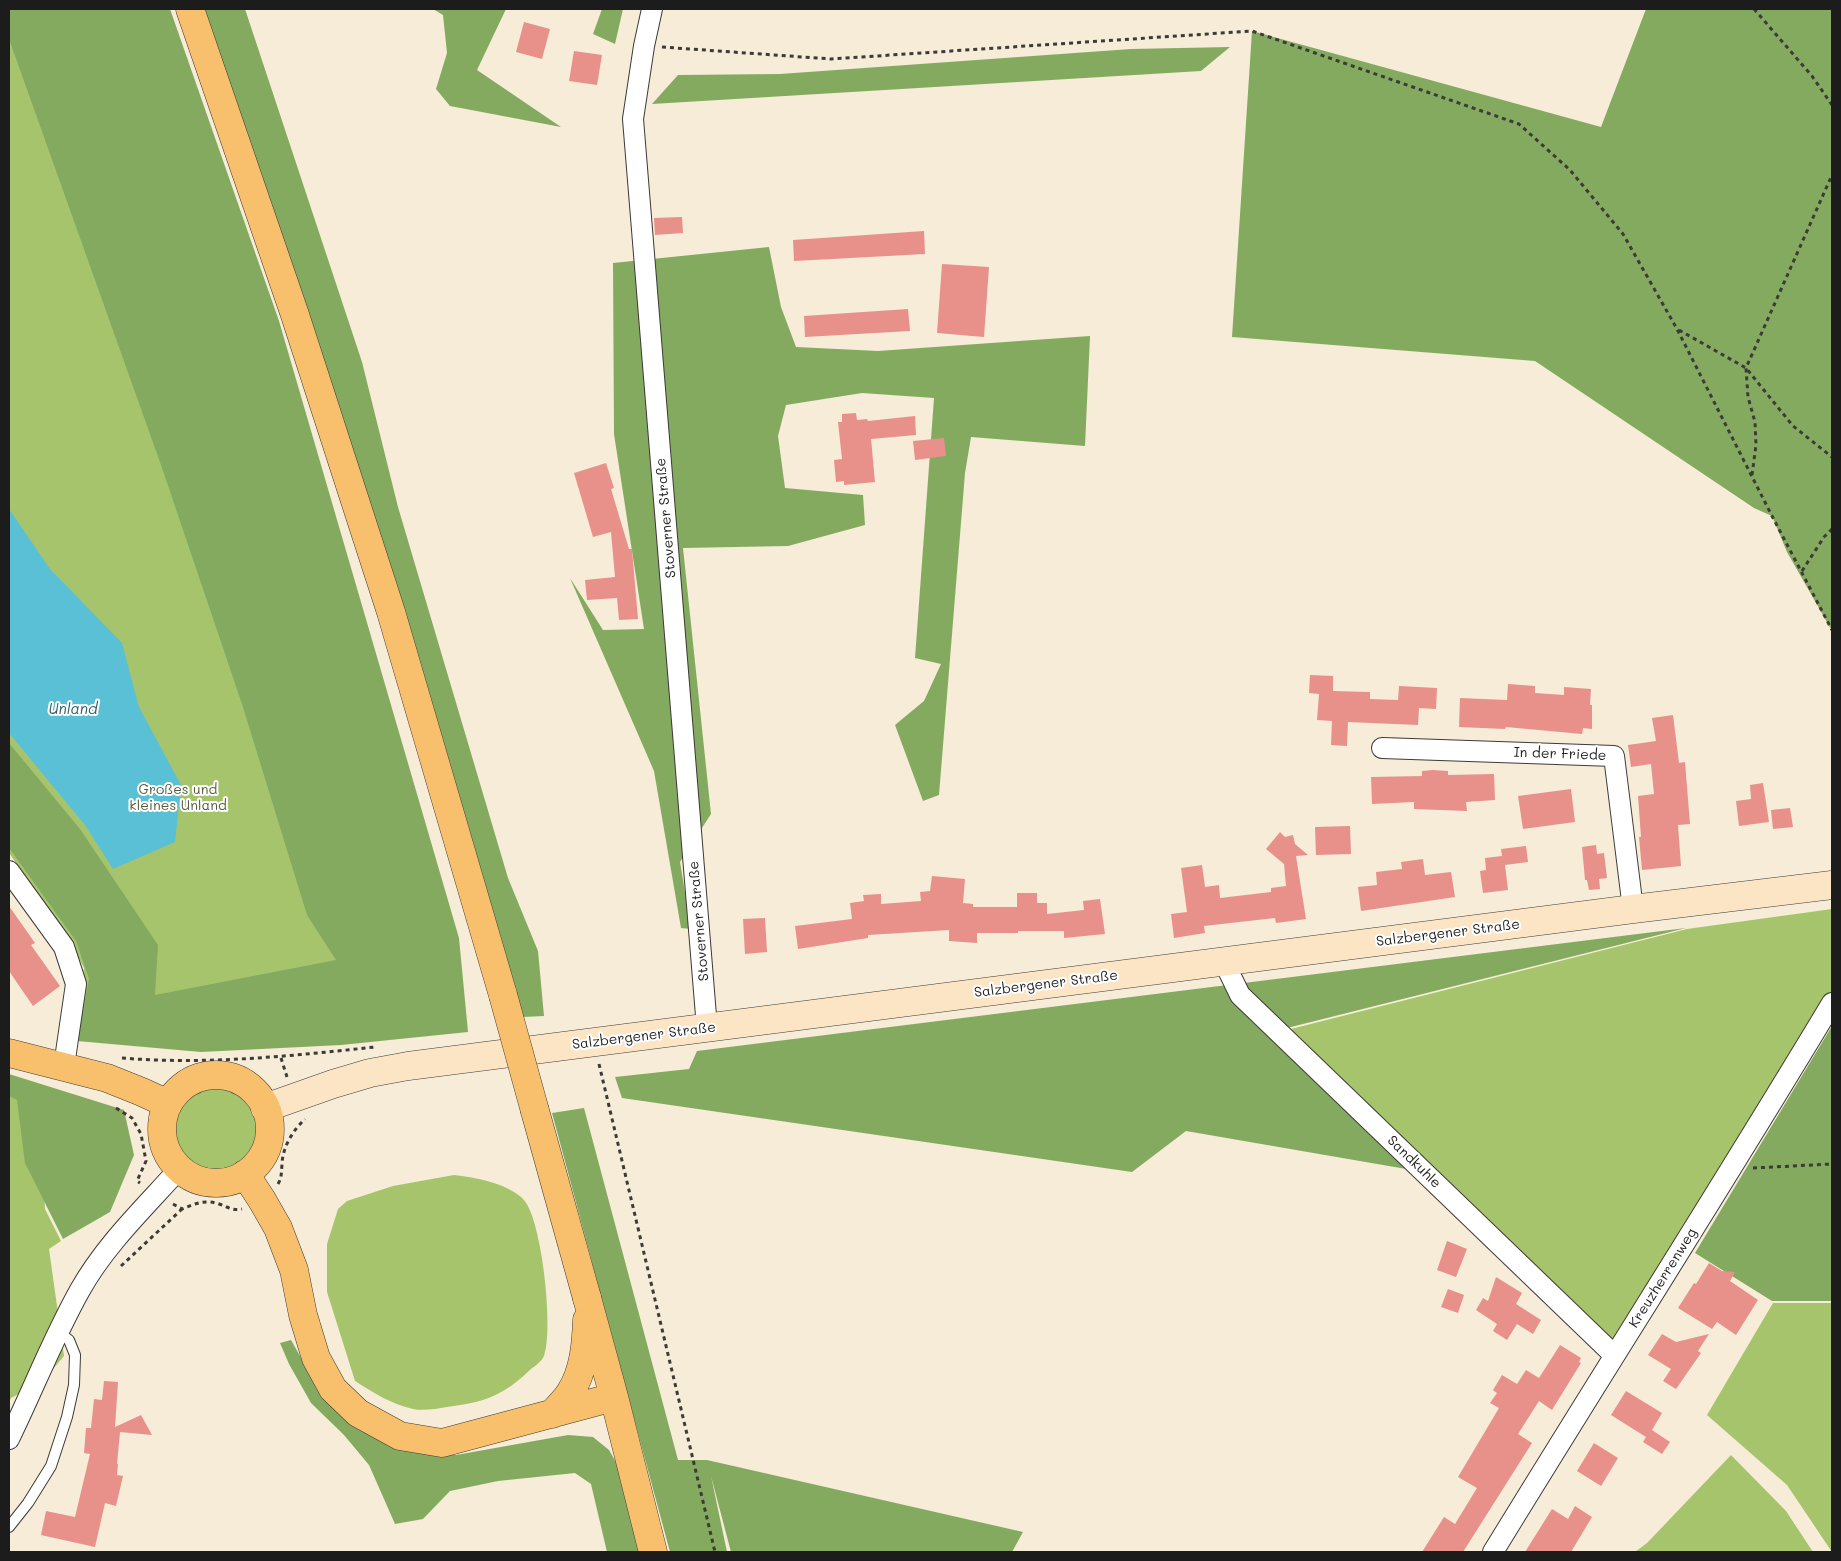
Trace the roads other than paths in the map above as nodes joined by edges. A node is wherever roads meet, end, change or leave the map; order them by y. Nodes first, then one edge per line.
1 (190, 9) edge
2 (652, 9) edge
3 (1382, 748) dead end
4 (9, 871) edge
5 (1832, 886) edge
6 (1633, 909) junction
7 (1224, 962) junction
8 (1832, 1004) edge
9 (707, 1028) junction
10 (9, 1053) edge
11 (64, 1066) junction
12 (168, 1104) junction
13 (265, 1108) junction
14 (179, 1169) junction
15 (245, 1174) junction
16 (587, 1298) junction
17 (58, 1332) junction
18 (1614, 1355) junction
19 (614, 1397) junction
20 (552, 1414) junction
21 (9, 1439) edge
22 (9, 1527) edge
23 (653, 1552) edge
24 (1493, 1552) edge

1 - 16 main road, bridge
2 - 9 street, Stoverner Straße
3 - 6 street, In der Friede
4 - 11 street
5 - 6 main road, Salzbergener Straße
6 - 7 main road, Salzbergener Straße
7 - 9 main road, Salzbergener Straße
7 - 18 street, Sandkuhle
8 - 18 street, Kreuzherrenweg
9 - 13 main road, Salzbergener Straße
10 - 11 main road
11 - 12 main road
12 - 13 main road
12 - 14 main road
13 - 15 main road
14 - 15 main road
14 - 17 street
15 - 20 main road
16 - 19 main road
16 - 20 main road
17 - 21 street
17 - 22 lane
18 - 24 street, Kreuzherrenweg
19 - 20 main road
19 - 23 main road

